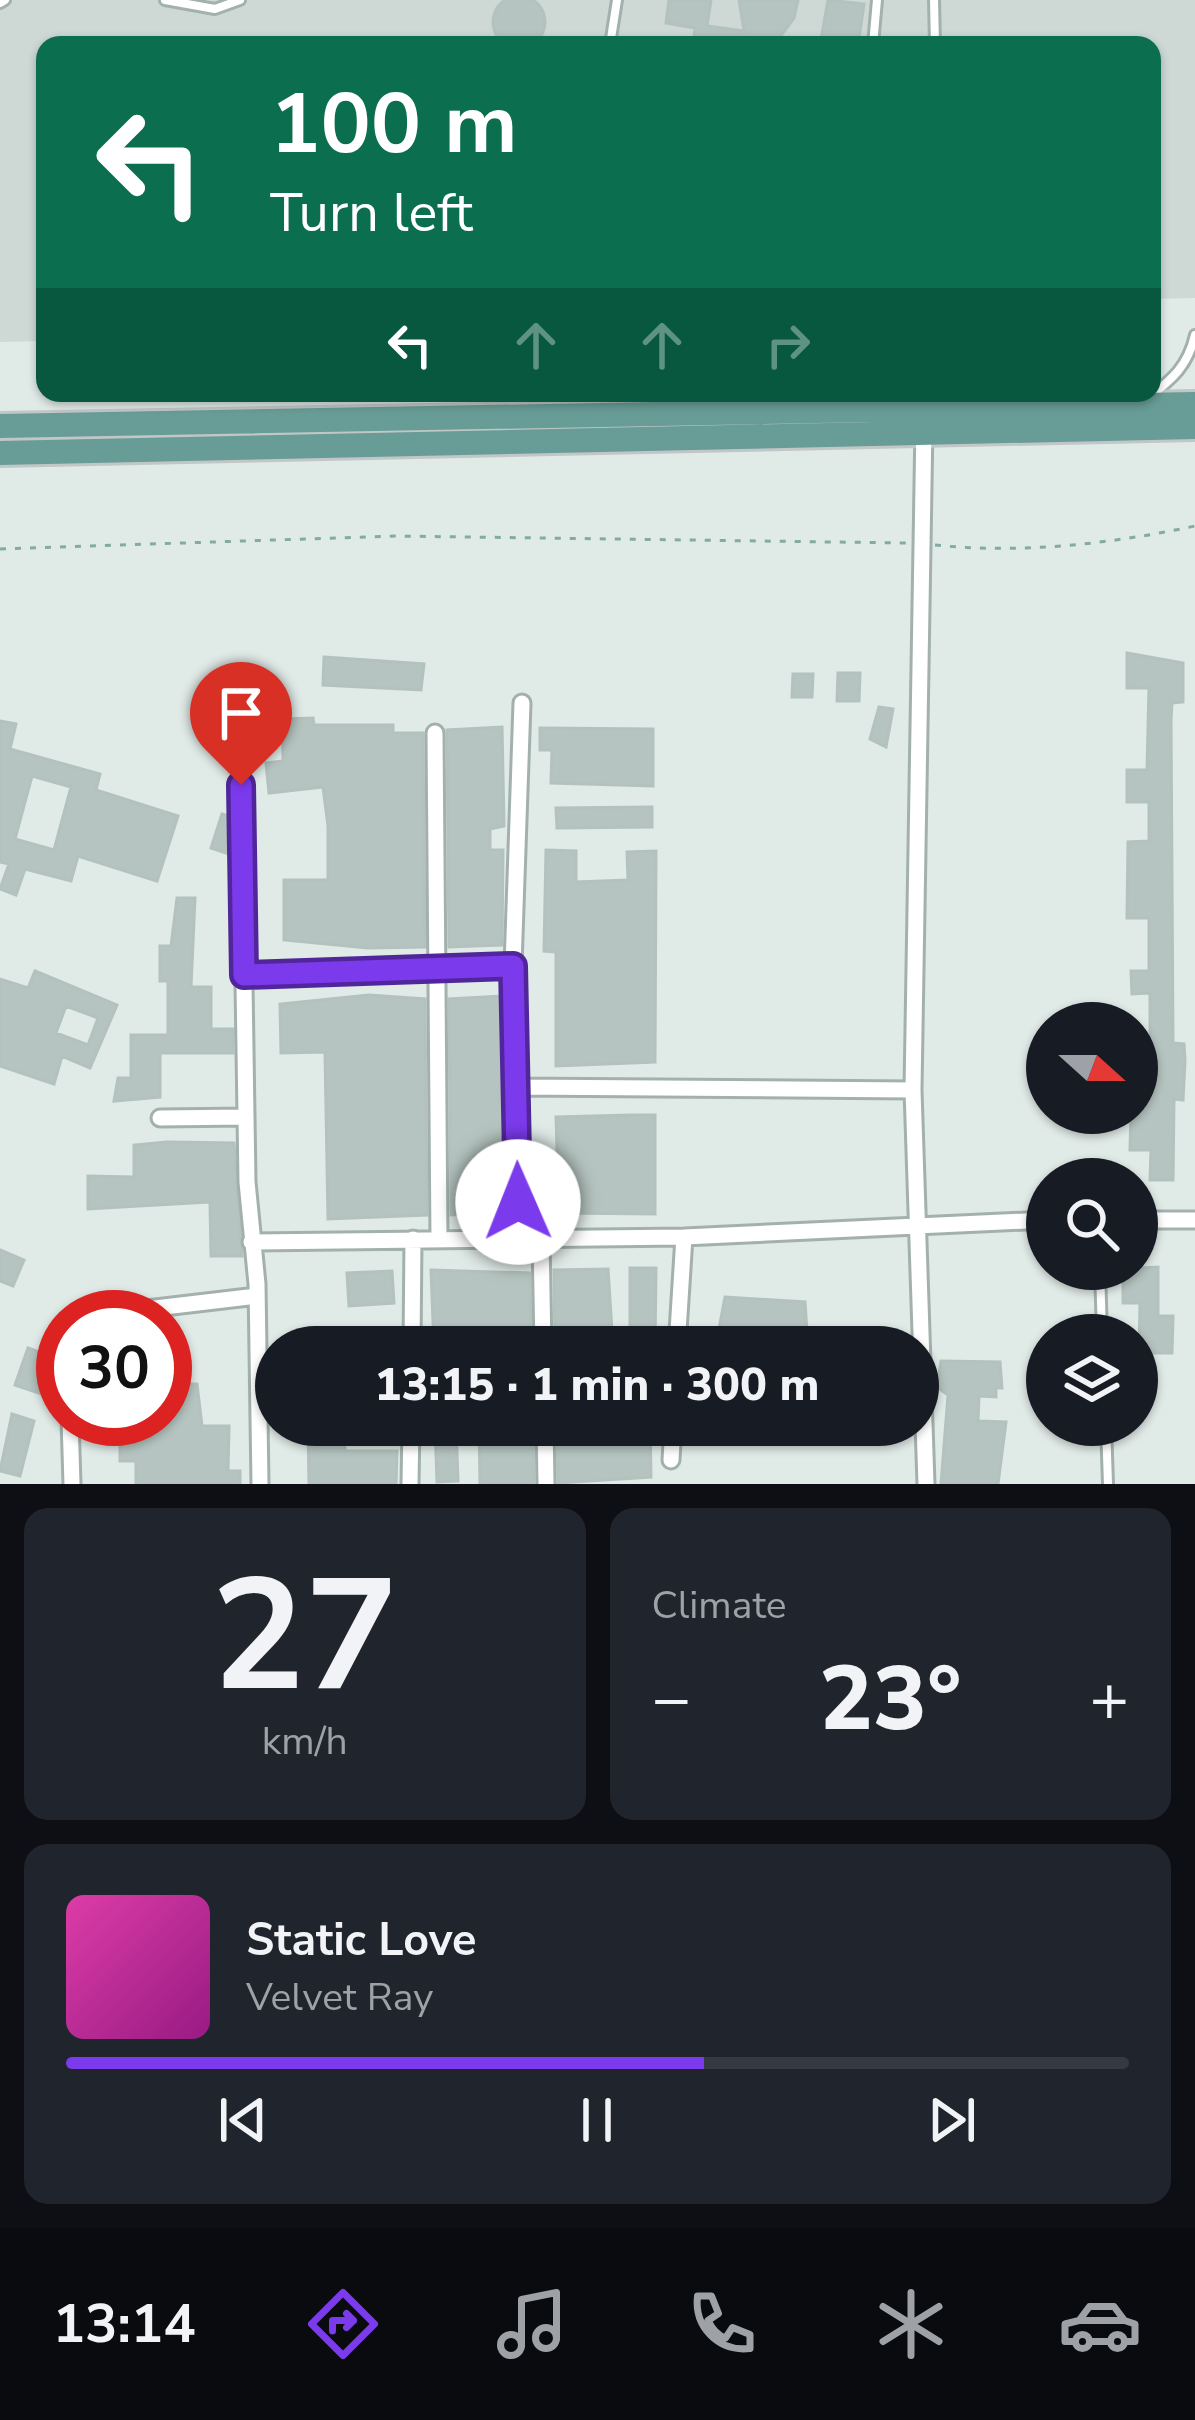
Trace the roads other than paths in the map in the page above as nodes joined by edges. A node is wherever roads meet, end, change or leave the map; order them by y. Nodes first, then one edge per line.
1 (165, 0) edge
2 (240, 0) edge
3 (617, 0) edge
4 (877, 0) edge
5 (934, 0) edge
6 (611, 36) edge
7 (874, 36) edge
8 (934, 36) edge
9 (1195, 335) edge
10 (1161, 388) edge
11 (1141, 402) edge
12 (1195, 404) edge
13 (1132, 408) junction
14 (924, 421) junction
15 (0, 426) edge
16 (1195, 427) edge
17 (0, 453) edge
18 (523, 703) dead end
19 (435, 733) dead end
20 (241, 785) dead end
21 (513, 966) junction
22 (438, 971) junction
23 (244, 975) junction
24 (516, 1087) junction
25 (914, 1090) junction
26 (160, 1118) dead end
27 (246, 1118) junction
28 (1158, 1220) edge
29 (1195, 1220) edge
30 (1026, 1221) edge
31 (918, 1226) junction
32 (684, 1237) junction
33 (413, 1239) junction
34 (440, 1239) junction
35 (518, 1240) junction
36 (541, 1240) junction
37 (251, 1242) junction
38 (257, 1296) junction
39 (192, 1304) edge
40 (412, 1326) edge
41 (543, 1326) edge
42 (678, 1326) edge
43 (71, 1446) edge
44 (411, 1446) edge
45 (545, 1446) edge
46 (672, 1446) edge
47 (1107, 1446) edge
48 (671, 1460) dead end
49 (72, 1484) edge
50 (260, 1484) edge
51 (410, 1484) edge
52 (546, 1484) edge
53 (926, 1484) edge
54 (1108, 1484) edge

1 - 2 lane
3 - 6 lane
4 - 7 lane
5 - 8 lane
9 - 10 lane
11 - 13 lane
12 - 13 main road
13 - 14 main road
14 - 15 main road
14 - 16 main road
14 - 17 main road
14 - 25 street
18 - 21 street
19 - 22 street
20 - 23 street
21 - 22 street
21 - 24 street
22 - 23 street
22 - 34 street
23 - 27 street
24 - 25 street
24 - 35 street
25 - 31 street
26 - 27 street
27 - 37 street
28 - 29 street
30 - 31 street
31 - 32 street
31 - 53 street
32 - 36 street
32 - 42 street
33 - 34 street
33 - 37 street
33 - 40 street
34 - 35 street
35 - 36 street
36 - 41 street
37 - 38 street
38 - 39 street
38 - 50 street
43 - 49 street
44 - 51 street
45 - 52 street
46 - 48 street
47 - 54 lane

